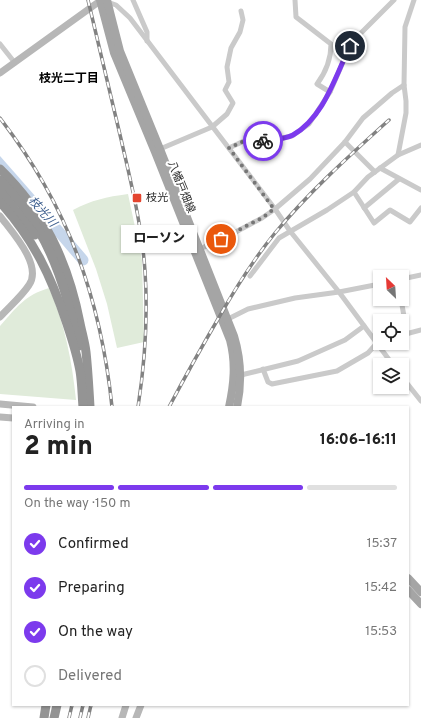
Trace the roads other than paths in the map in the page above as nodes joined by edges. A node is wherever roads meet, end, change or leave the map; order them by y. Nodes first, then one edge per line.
1 (133, 0) edge
2 (295, 0) edge
3 (394, 0) edge
4 (414, 0) edge
5 (104, 1) edge
6 (241, 11) dead end
7 (147, 41) junction
8 (0, 44) edge
9 (15, 63) junction
10 (0, 73) edge
11 (404, 85) junction
12 (330, 92) junction
13 (212, 127) junction
14 (345, 142) junction
15 (421, 145) edge
16 (229, 148) junction
17 (160, 149) junction
18 (398, 155) junction
19 (380, 168) junction
20 (0, 169) edge
21 (375, 172) junction
22 (399, 179) junction
23 (0, 180) edge
24 (421, 190) edge
25 (0, 191) edge
26 (354, 192) junction
27 (0, 202) edge
28 (364, 208) junction
29 (421, 208) edge
30 (274, 209) junction
31 (0, 216) edge
32 (290, 231) junction
33 (200, 249) junction
34 (421, 275) edge
35 (250, 276) dead end
36 (409, 278) edge
37 (373, 285) edge
38 (339, 292) junction
39 (0, 317) edge
40 (73, 319) junction
41 (228, 319) junction
42 (364, 326) junction
43 (421, 330) edge
44 (409, 333) edge
45 (373, 337) edge
46 (373, 348) edge
47 (263, 369) junction
48 (241, 375) junction
49 (409, 386) edge
50 (421, 390) edge
51 (415, 394) junction
52 (421, 401) edge
53 (0, 404) edge
54 (22, 406) edge
55 (85, 406) edge
56 (85, 406) edge
57 (90, 406) edge
58 (229, 406) edge
59 (238, 406) edge
60 (0, 417) edge
61 (12, 418) edge
62 (409, 579) edge
63 (409, 591) edge
64 (421, 592) edge
65 (421, 604) edge
66 (46, 706) edge
67 (57, 706) edge
68 (62, 706) edge
69 (126, 706) edge
70 (141, 706) edge
71 (44, 718) edge
72 (54, 718) edge
73 (59, 718) edge
74 (122, 718) edge
75 (136, 718) edge

1 - 7 street
2 - 12 street
3 - 12 street
4 - 11 street
5 - 7 street
5 - 9 street
5 - 17 main road, 八幡戸畑線
5 - 58 main road, 八幡戸畑線
6 - 13 street
7 - 13 street
8 - 9 street
9 - 10 street
11 - 14 street
11 - 18 street
12 - 16 street
13 - 16 street
13 - 17 street
14 - 21 street
14 - 30 street
15 - 18 street
16 - 30 street
17 - 33 main road, 八幡戸畑線
18 - 19 street
19 - 21 street
19 - 22 street
20 - 57 highway
21 - 26 street
22 - 24 street
22 - 28 street
23 - 40 highway
25 - 40 highway
26 - 28 street
26 - 32 street
27 - 56 highway
28 - 29 street
30 - 32 street
30 - 33 street
31 - 39 street
32 - 35 street
32 - 38 street
33 - 41 main road, 八幡戸畑線
34 - 36 street
37 - 38 street
38 - 41 street
38 - 42 street
40 - 55 highway
41 - 48 main road, 八幡戸畑線
42 - 45 street
42 - 47 street
43 - 44 street
46 - 47 street
47 - 48 street
48 - 59 main road, 八幡戸畑線
49 - 51 street
50 - 51 street
51 - 52 street
53 - 54 street
60 - 61 street
62 - 64 main road
63 - 65 main road
66 - 71 highway
67 - 72 highway
68 - 73 highway
69 - 74 street
70 - 75 street

